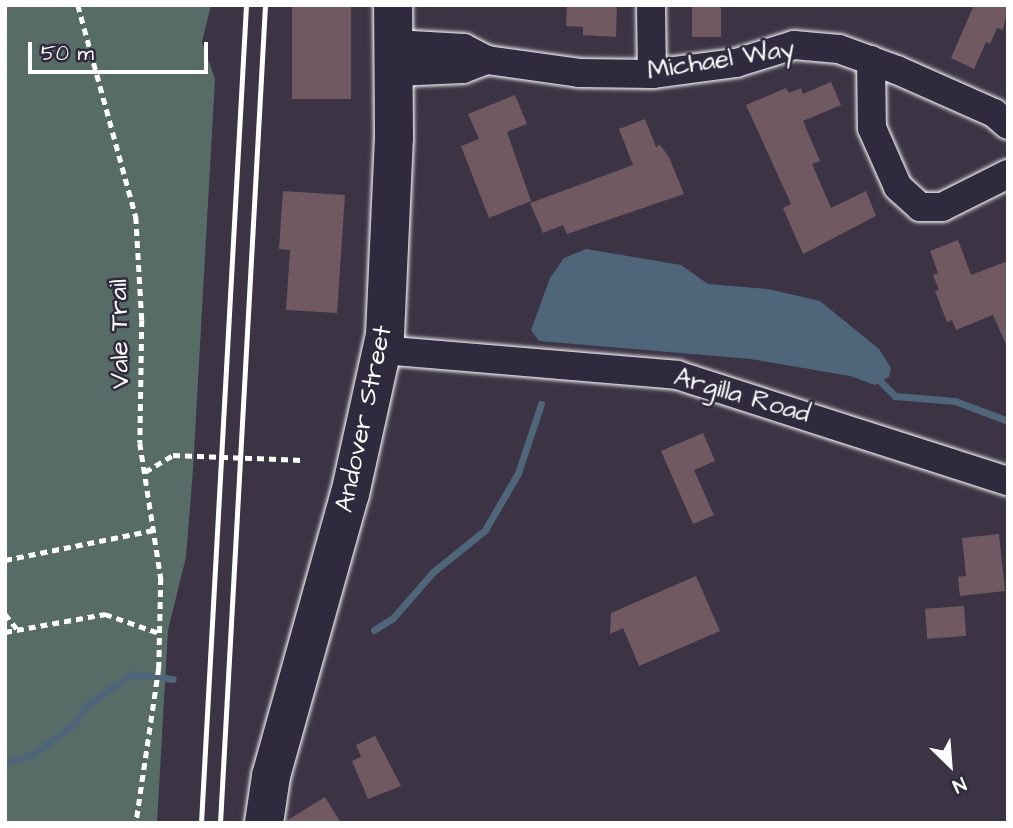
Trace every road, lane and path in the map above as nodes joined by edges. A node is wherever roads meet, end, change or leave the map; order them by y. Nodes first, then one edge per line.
1 (78, 5) edge
2 (393, 5) edge
3 (651, 5) edge
4 (395, 58) junction
5 (871, 60) junction
6 (652, 74) junction
7 (1008, 125) edge
8 (1008, 174) edge
9 (382, 350) junction
10 (303, 460) dead end
11 (145, 473) junction
12 (1008, 481) edge
13 (154, 530) junction
14 (5, 560) edge
15 (5, 614) edge
16 (18, 630) junction
17 (5, 632) edge
18 (159, 633) junction
19 (136, 823) edge
20 (264, 823) edge

1 - 11 path, Vale Trail
2 - 4 main road, Andover Street
3 - 6 street
4 - 6 street, Michael Way
4 - 9 main road, Andover Street
5 - 6 street, Michael Way
5 - 7 street, Michael Way
5 - 8 street
9 - 12 street, Argilla Road
9 - 20 main road, Andover Street
10 - 11 path
11 - 13 path, Vale Trail
13 - 14 path
13 - 18 path, Vale Trail
15 - 16 path
16 - 17 path
16 - 18 path
18 - 19 path, Vale Trail

